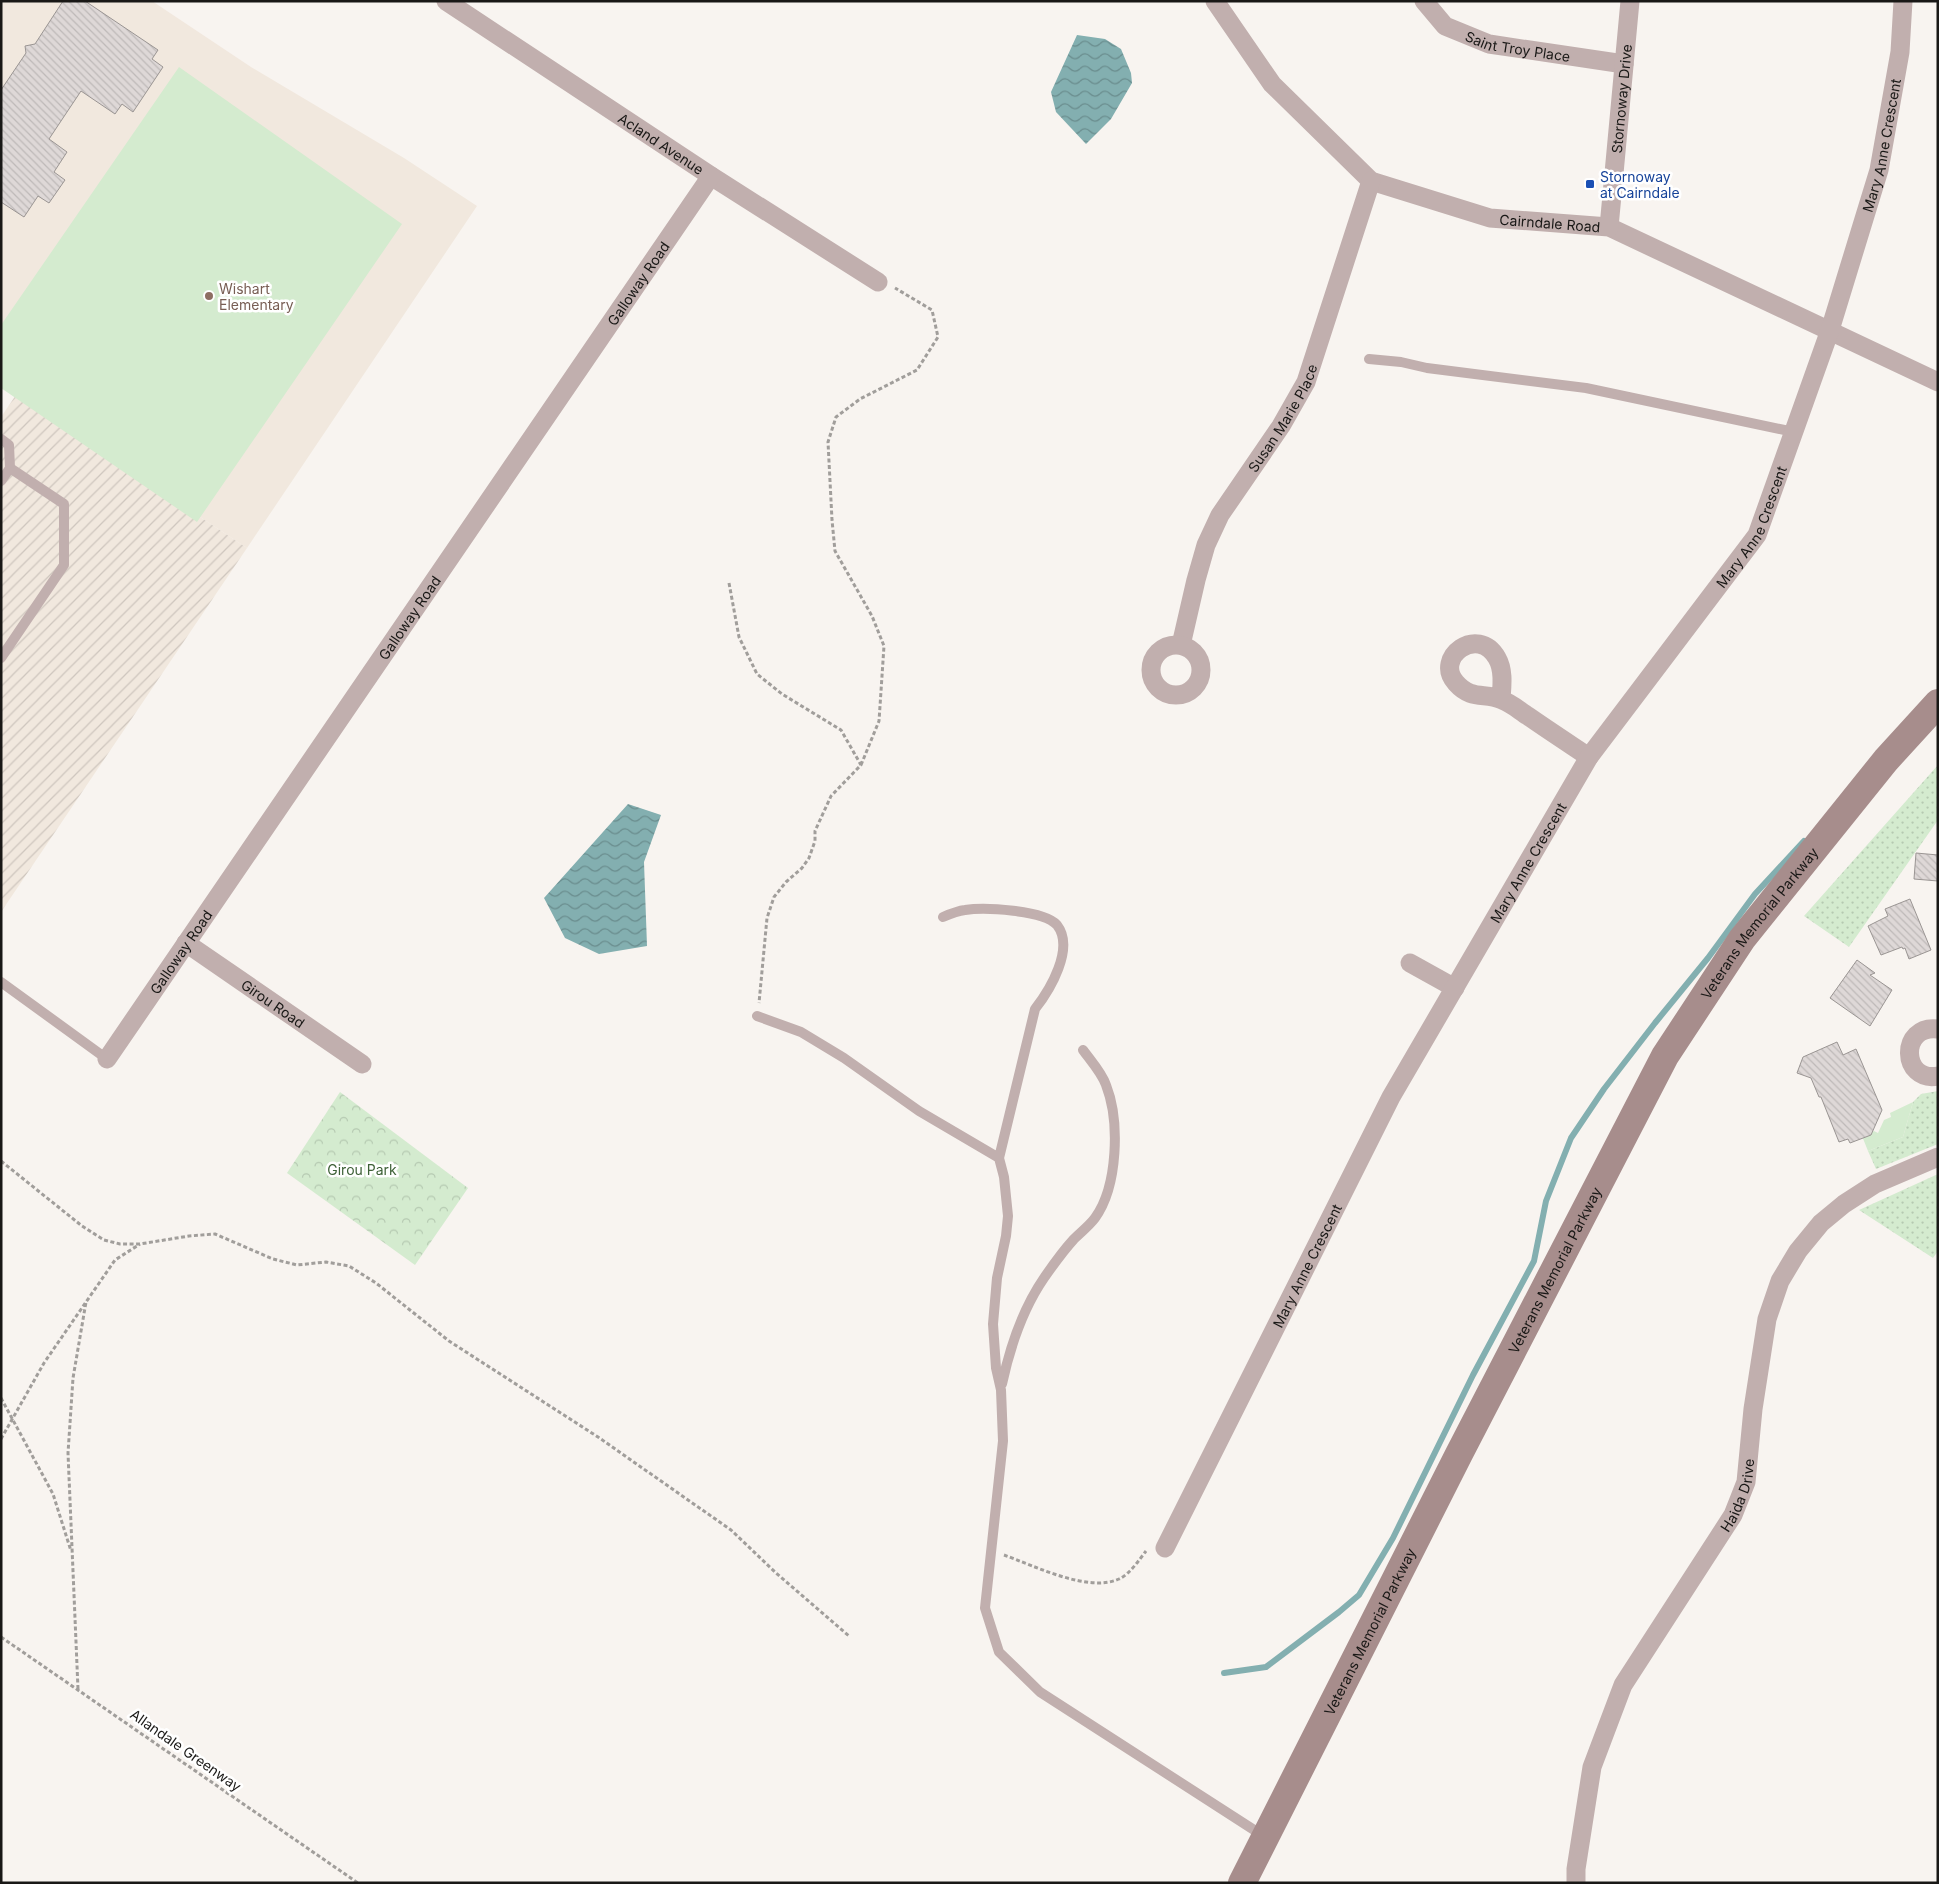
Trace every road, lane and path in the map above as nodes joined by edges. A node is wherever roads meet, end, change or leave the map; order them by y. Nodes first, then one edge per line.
1 (446, 1) edge
2 (1215, 1) edge
3 (1424, 1) edge
4 (1630, 1) edge
5 (1903, 1) edge
6 (1624, 64) junction
7 (711, 176) junction
8 (1371, 181) junction
9 (1609, 227) junction
10 (878, 282) joint
11 (1830, 330) junction
12 (1369, 359) dead end
13 (1938, 382) edge
14 (1794, 432) junction
15 (1, 439) edge
16 (10, 468) junction
17 (1, 481) edge
18 (729, 583) dead end
19 (1181, 645) dead end
20 (1, 658) edge
21 (1501, 699) dead end
22 (1938, 703) edge
23 (1589, 757) junction
24 (861, 765) junction
25 (943, 917) dead end
26 (186, 943) junction
27 (1410, 963) dead end
28 (1, 982) edge
29 (1455, 988) junction
30 (757, 1016) joint
31 (1938, 1029) edge
32 (1084, 1050) dead end
33 (107, 1059) joint
34 (362, 1064) dead end
35 (1938, 1076) edge
36 (1938, 1157) edge
37 (999, 1158) junction
38 (1, 1162) edge
39 (140, 1244) junction
40 (86, 1302) junction
41 (1001, 1390) junction
42 (1, 1398) edge
43 (12, 1420) junction
44 (1, 1439) edge
45 (1165, 1548) joint
46 (992, 1551) junction
47 (72, 1555) junction
48 (849, 1636) dead end
49 (1, 1637) edge
50 (78, 1690) junction
51 (1265, 1837) junction
52 (358, 1883) edge
53 (1242, 1883) edge
54 (1576, 1883) edge

1 - 7 street, Acland Avenue
2 - 8 street, Cairndale Road
3 - 6 street, Saint Troy Place
4 - 6 street, Stornoway Drive
5 - 11 street, Mary Anne Crescent
6 - 9 street, Stornoway Drive
7 - 10 street, Acland Avenue
7 - 26 street, Galloway Road
8 - 9 street, Cairndale Road
8 - 19 street, Susan Marie Place
9 - 11 street, Cairndale Road
10 - 24 path
11 - 13 street, Cairndale Road
11 - 14 street, Mary Anne Crescent
12 - 14 lane
14 - 23 street, Mary Anne Crescent
15 - 16 lane
16 - 17 lane
16 - 20 lane
18 - 24 path
21 - 23 street
22 - 51 main road, Veterans Memorial Parkway
23 - 29 street, Mary Anne Crescent
24 - 30 path
25 - 37 lane
26 - 33 street, Galloway Road
26 - 34 street, Girou Road
27 - 29 street
28 - 33 lane
29 - 45 street, Mary Anne Crescent
30 - 37 lane
31 - 35 street
32 - 41 lane
36 - 54 street, Haida Drive
37 - 41 lane
38 - 39 path
39 - 40 path
39 - 48 path
40 - 43 path
40 - 47 path
41 - 46 lane
42 - 43 path
43 - 44 path
43 - 47 path
45 - 46 path
46 - 51 lane
47 - 50 path
49 - 50 path, Allandale Greenway
50 - 52 path, Allandale Greenway
51 - 53 main road, Veterans Memorial Parkway

